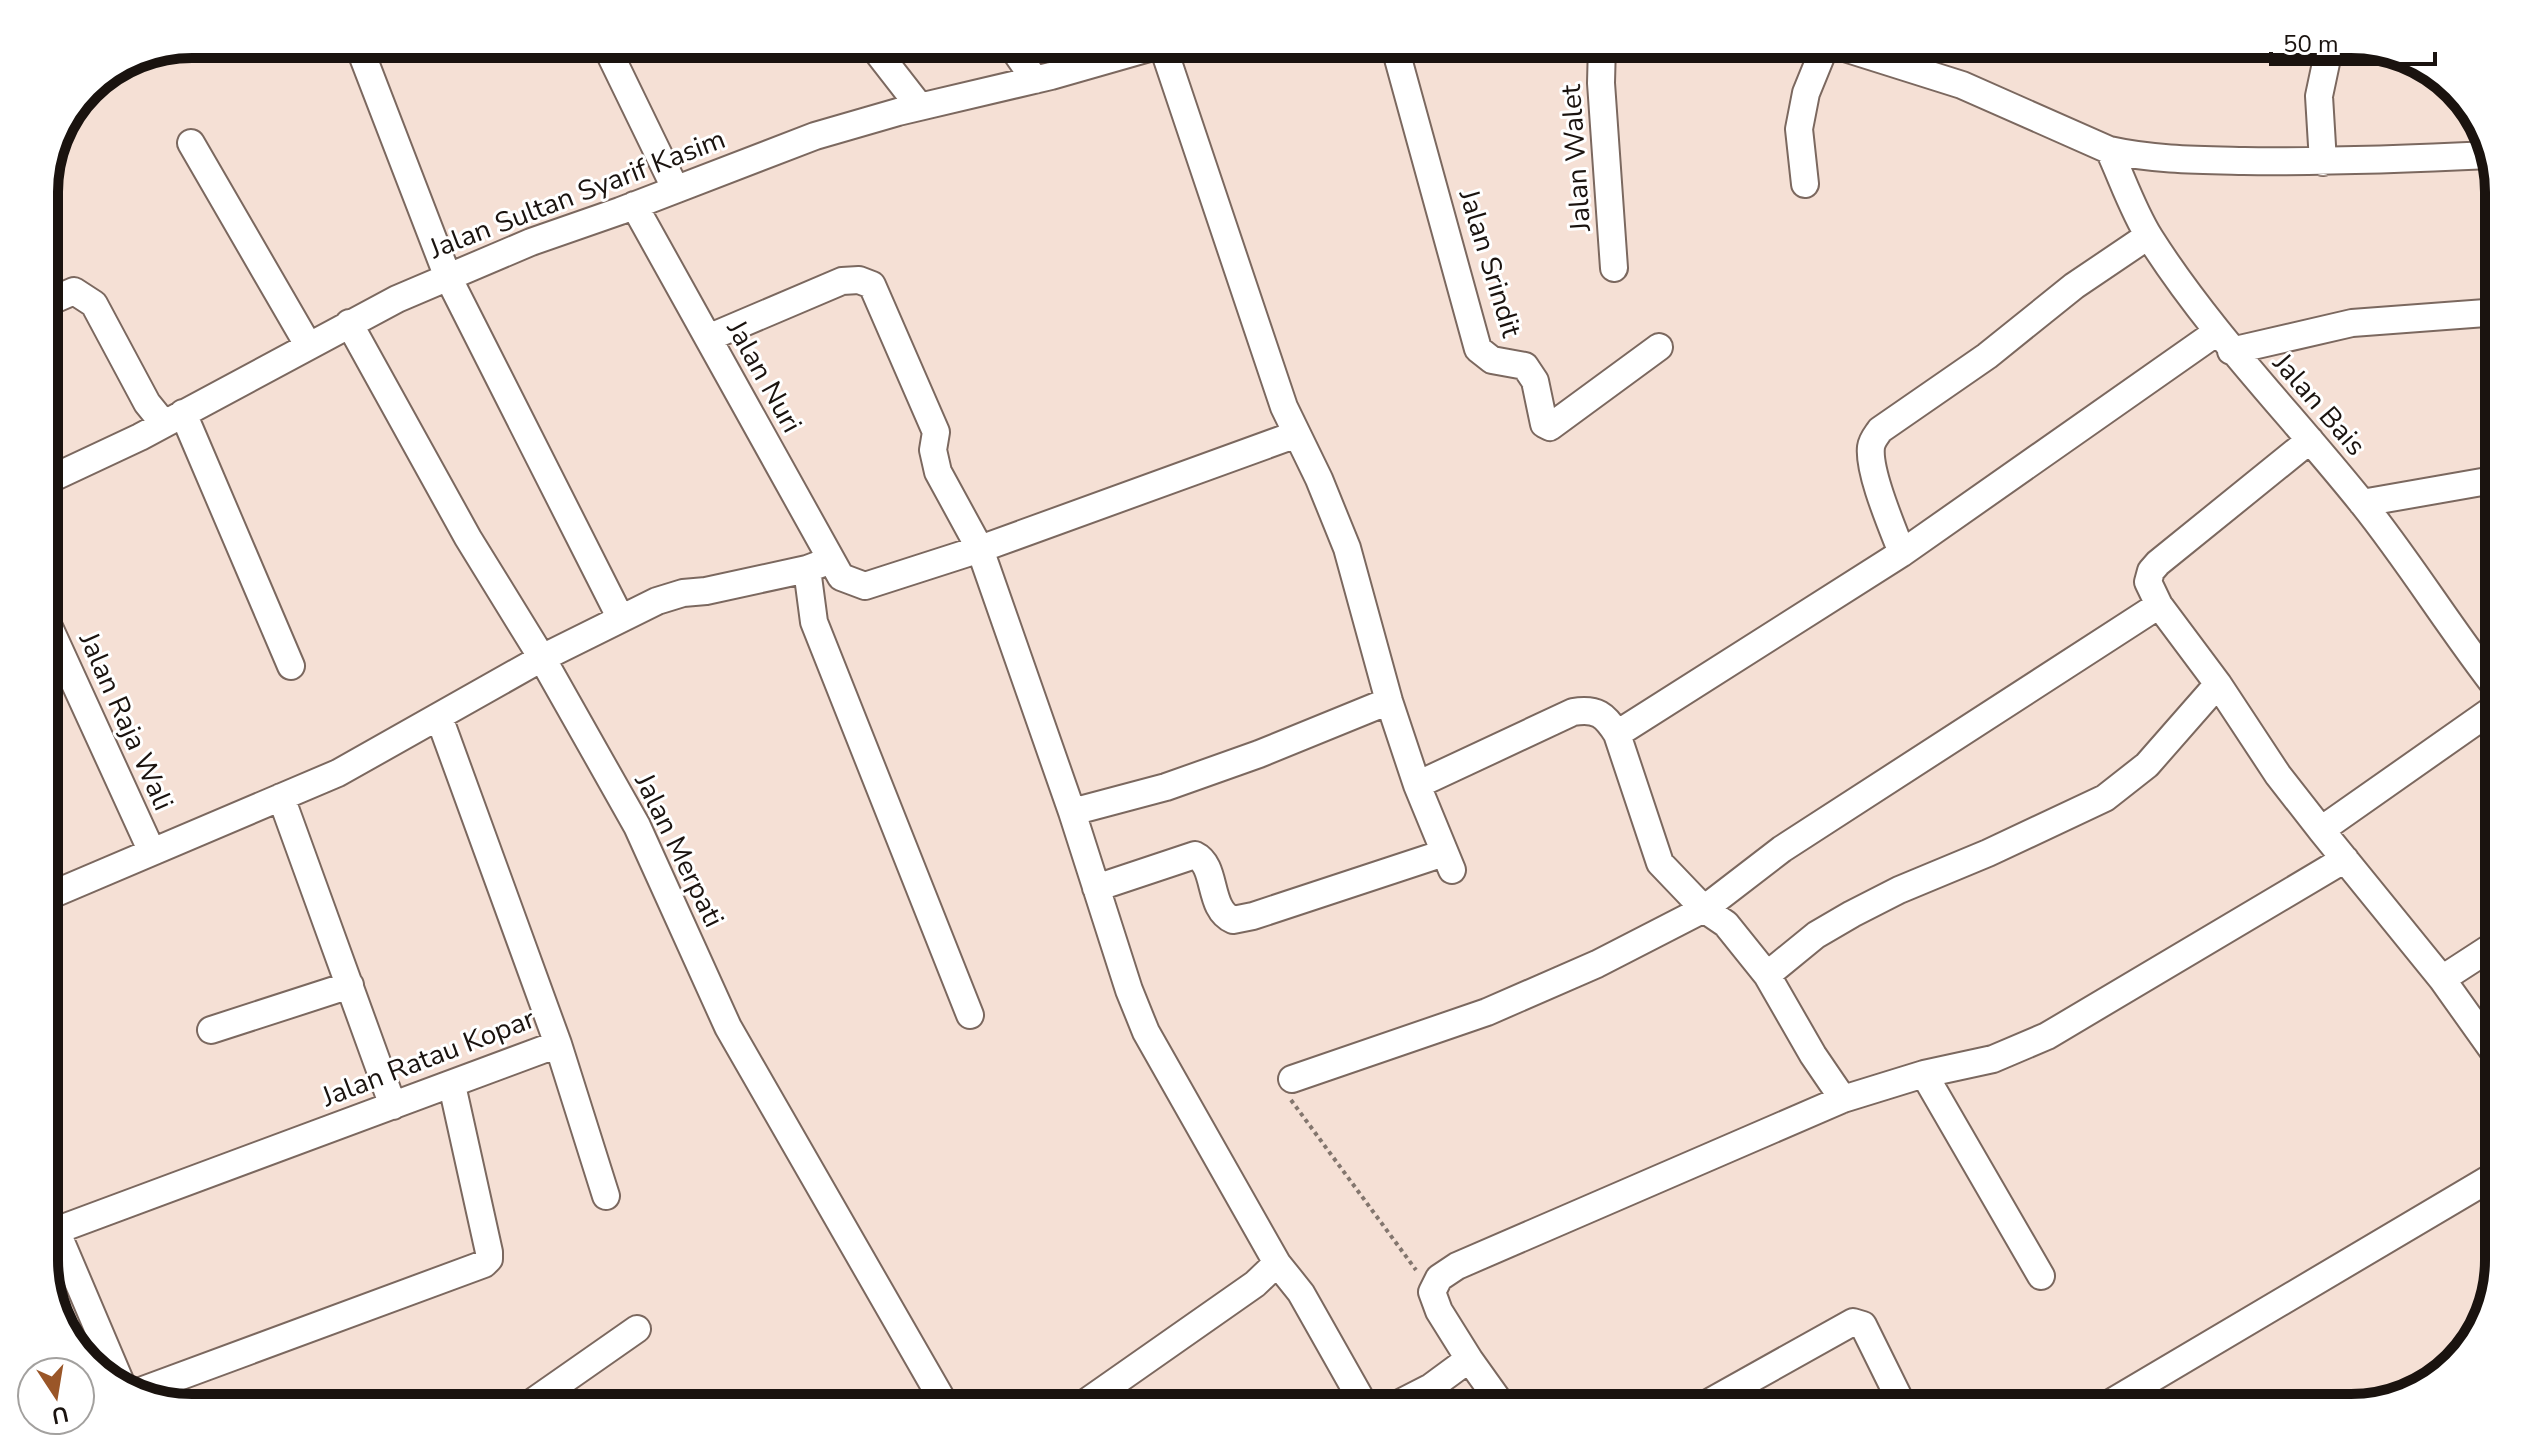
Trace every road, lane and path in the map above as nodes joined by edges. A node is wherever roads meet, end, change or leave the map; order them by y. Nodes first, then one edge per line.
1 (363, 58) edge
2 (612, 58) edge
3 (882, 58) edge
4 (1020, 58) edge
5 (1113, 58) edge
6 (1167, 58) edge
7 (1398, 58) edge
8 (1602, 58) edge
9 (1822, 58) edge
10 (1874, 58) edge
11 (2327, 58) edge
12 (1035, 80) junction
13 (920, 107) junction
14 (191, 143) dead end
15 (2109, 150) junction
16 (2480, 155) edge
17 (2323, 162) junction
18 (1805, 184) dead end
19 (675, 188) junction
20 (634, 205) junction
21 (2148, 236) junction
22 (1614, 268) dead end
23 (447, 275) junction
24 (58, 298) edge
25 (2485, 313) edge
26 (349, 323) junction
27 (708, 338) junction
28 (2224, 342) junction
29 (308, 345) junction
30 (1659, 347) dead end
31 (174, 418) junction
32 (1297, 434) junction
33 (2310, 440) junction
34 (58, 476) edge
35 (2485, 481) edge
36 (2362, 503) junction
37 (980, 549) junction
38 (1902, 553) junction
39 (826, 569) junction
40 (2159, 605) junction
41 (620, 617) junction
42 (58, 647) edge
43 (542, 658) junction
44 (291, 666) dead end
45 (2485, 672) edge
46 (2218, 684) junction
47 (1389, 701) junction
48 (2485, 715) edge
49 (439, 717) junction
50 (1617, 734) junction
51 (1417, 785) junction
52 (281, 797) junction
53 (1072, 812) junction
54 (2321, 830) junction
55 (152, 852) junction
56 (2345, 859) junction
57 (1096, 888) junction
58 (58, 892) edge
59 (1704, 909) junction
60 (2485, 951) edge
61 (1767, 975) junction
62 (2442, 979) junction
63 (350, 985) junction
64 (970, 1015) dead end
65 (211, 1030) dead end
66 (2485, 1039) edge
67 (558, 1044) junction
68 (1924, 1074) junction
69 (1292, 1079) joint
70 (452, 1085) junction
71 (1843, 1099) junction
72 (393, 1106) junction
73 (2485, 1181) edge
74 (606, 1196) dead end
75 (58, 1230) edge
76 (58, 1250) edge
77 (1277, 1263) junction
78 (2041, 1276) dead end
79 (1432, 1292) junction
80 (637, 1329) dead end
81 (1469, 1359) junction
82 (114, 1368) edge
83 (151, 1387) edge
84 (544, 1394) edge
85 (939, 1394) edge
86 (1098, 1394) edge
87 (1358, 1394) edge
88 (1417, 1394) edge
89 (1494, 1394) edge
90 (1724, 1394) edge
91 (1897, 1394) edge
92 (2126, 1394) edge

1 - 23 street
2 - 19 street
3 - 13 street
4 - 12 street
5 - 12 street, Jalan Sultan Syarif Kasim
6 - 32 street
7 - 30 street, Jalan Srindit
8 - 22 street, Jalan Walet
9 - 18 street
10 - 15 street
11 - 17 street
12 - 13 street, Jalan Sultan Syarif Kasim
13 - 19 street, Jalan Sultan Syarif Kasim
14 - 29 street
15 - 17 street
15 - 21 street, Jalan Bais
16 - 17 street
19 - 20 street, Jalan Sultan Syarif Kasim
20 - 23 street, Jalan Sultan Syarif Kasim
20 - 27 street, Jalan Nuri
21 - 28 street, Jalan Bais
21 - 38 street
23 - 26 street, Jalan Sultan Syarif Kasim
23 - 41 street
24 - 31 street
25 - 28 street
26 - 29 street, Jalan Sultan Syarif Kasim
26 - 43 street, Jalan Merpati
27 - 37 street
27 - 39 street, Jalan Nuri
28 - 33 street, Jalan Bais
28 - 38 street
29 - 31 street, Jalan Sultan Syarif Kasim
31 - 34 street, Jalan Sultan Syarif Kasim
31 - 44 street
32 - 37 street
32 - 47 street
33 - 36 street, Jalan Bais
33 - 40 street
35 - 36 street
36 - 45 street, Jalan Bais
37 - 39 street
37 - 53 street
38 - 50 street
39 - 41 street
39 - 64 street
40 - 46 street
40 - 59 street
41 - 43 street
42 - 55 street, Jalan Raja Wali
43 - 49 street
43 - 85 street, Jalan Merpati
46 - 54 street
46 - 61 street
47 - 51 street
47 - 53 street
48 - 54 street
49 - 52 street
49 - 67 street, Jalan Ratau Kopar
50 - 51 street
50 - 59 street
51 - 57 street
52 - 55 street
52 - 63 street
53 - 57 street
54 - 56 street
55 - 58 street
56 - 62 street
56 - 68 street
57 - 77 street
59 - 61 street
59 - 69 street
60 - 62 street
61 - 71 street
62 - 66 street
63 - 65 street
63 - 72 street
67 - 70 street, Jalan Ratau Kopar
67 - 74 street
68 - 71 street
68 - 78 street
69 - 79 path
70 - 72 street, Jalan Ratau Kopar
70 - 83 street
71 - 79 street
72 - 75 street, Jalan Ratau Kopar
73 - 92 street
76 - 82 street
77 - 86 street
77 - 87 street
79 - 81 street
80 - 84 street
81 - 88 street
81 - 89 street
90 - 91 street

